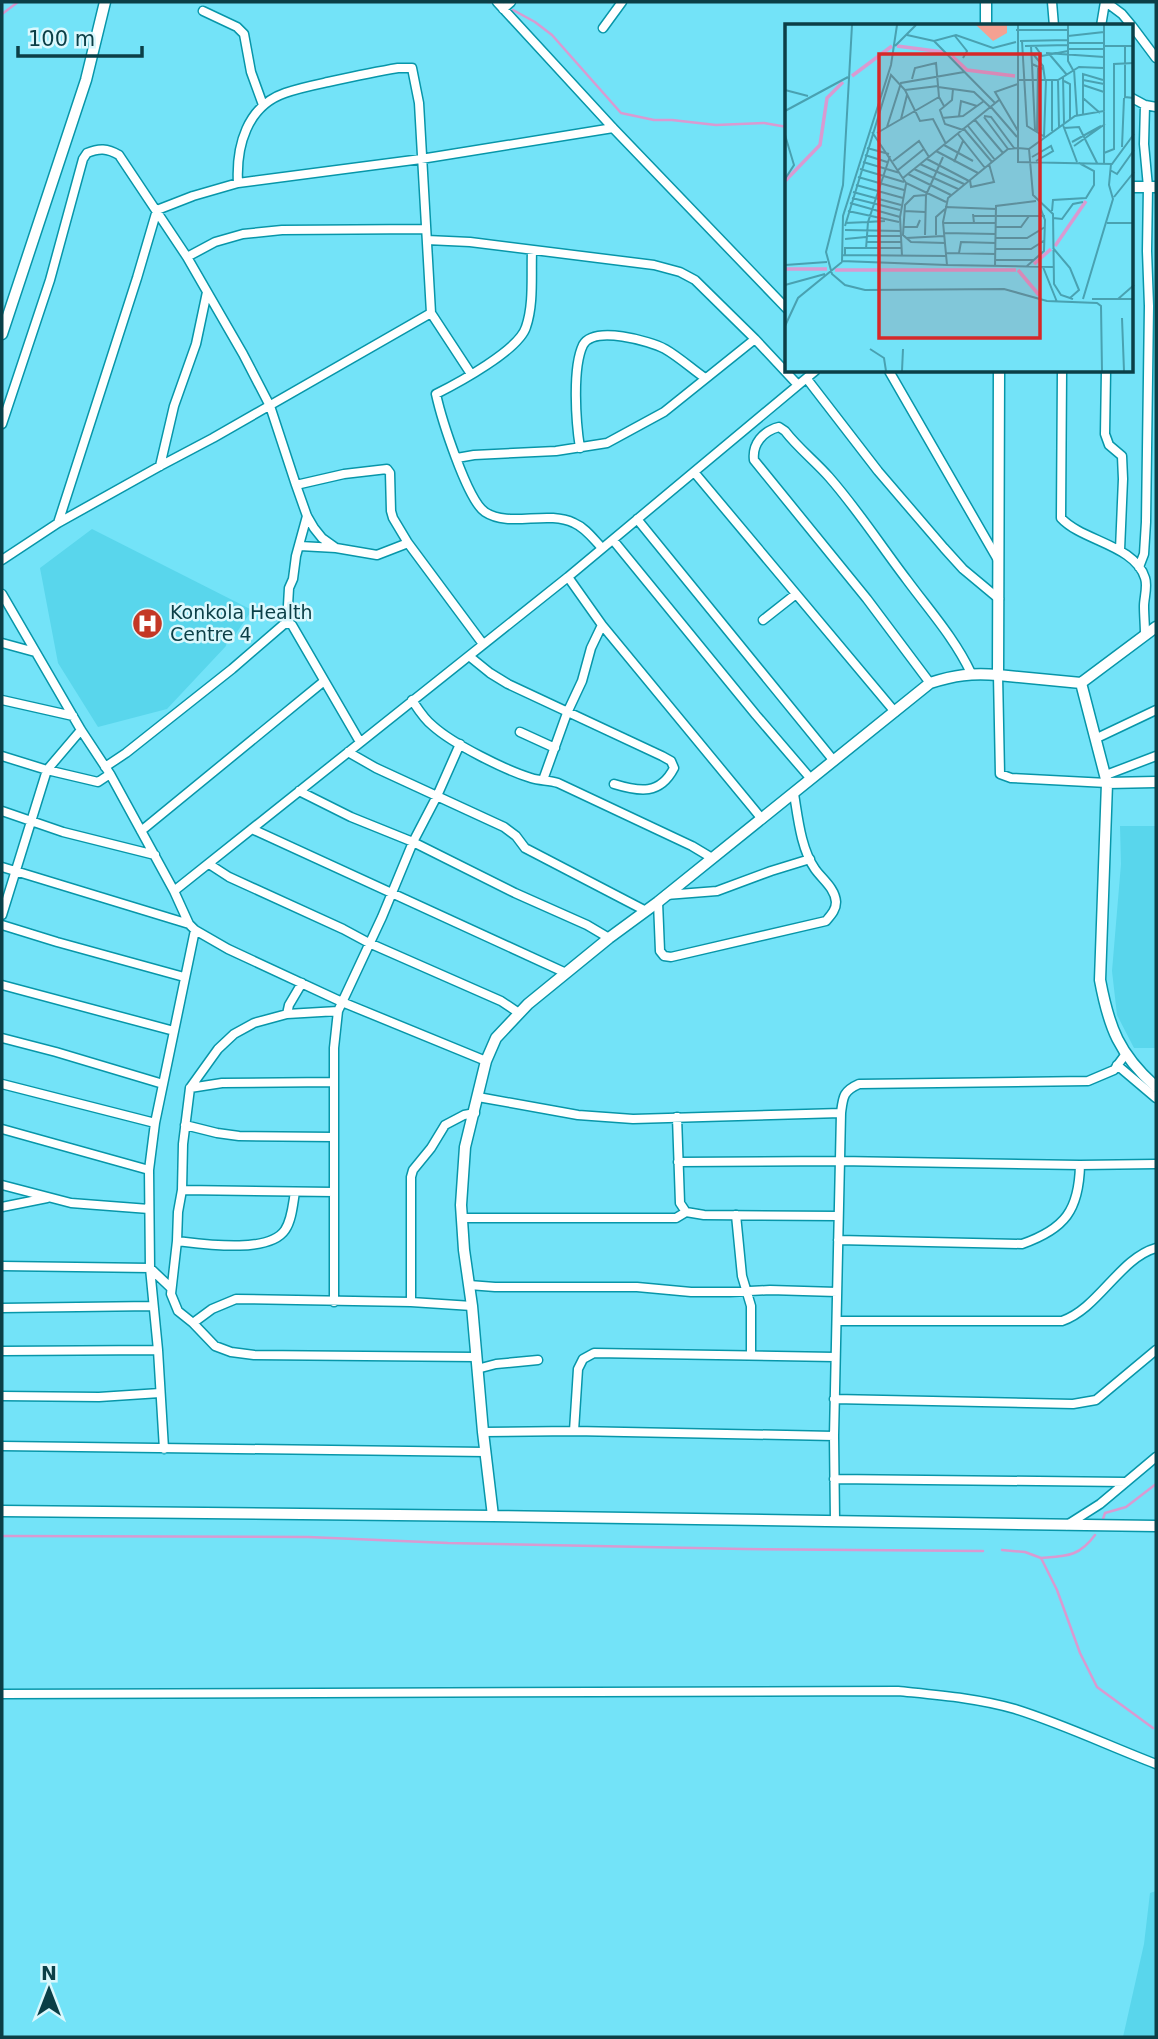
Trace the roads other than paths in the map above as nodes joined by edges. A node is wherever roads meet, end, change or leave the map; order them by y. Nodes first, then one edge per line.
1 (105, 2) edge
2 (511, 2) edge
3 (622, 2) edge
4 (986, 2) edge
5 (1052, 2) edge
6 (1105, 2) edge
7 (500, 5) edge
8 (203, 11) dead end
9 (986, 24) edge
10 (1054, 24) edge
11 (1101, 24) edge
12 (1130, 24) edge
13 (603, 28) dead end
14 (1134, 29) edge
15 (1156, 58) edge
16 (1134, 99) edge
17 (263, 105) junction
18 (1145, 105) junction
19 (1156, 107) edge
20 (613, 128) junction
21 (421, 159) junction
22 (238, 183) junction
23 (1134, 187) edge
24 (1152, 187) edge
25 (157, 210) junction
26 (426, 229) junction
27 (427, 240) junction
28 (532, 251) junction
29 (187, 257) junction
30 (207, 292) junction
31 (785, 307) edge
32 (431, 313) junction
33 (2, 334) edge
34 (755, 339) junction
35 (785, 371) edge
36 (471, 373) junction
37 (787, 373) edge
38 (813, 373) edge
39 (890, 373) edge
40 (999, 373) edge
41 (1062, 373) edge
42 (1106, 373) edge
43 (705, 378) junction
44 (807, 379) junction
45 (798, 385) junction
46 (270, 406) junction
47 (2, 425) edge
48 (580, 448) junction
49 (457, 458) junction
50 (160, 466) junction
51 (694, 472) junction
52 (296, 485) junction
53 (307, 516) junction
54 (637, 519) junction
55 (58, 523) junction
56 (613, 540) junction
57 (408, 543) junction
58 (300, 546) junction
59 (336, 548) junction
60 (602, 548) junction
61 (1120, 550) junction
62 (2, 560) edge
63 (999, 562) junction
64 (1139, 567) junction
65 (568, 577) junction
66 (1147, 580) junction
67 (1156, 583) edge
68 (2, 594) edge
69 (796, 594) junction
70 (999, 599) junction
71 (763, 620) dead end
72 (287, 623) junction
73 (601, 625) junction
74 (1156, 626) edge
75 (1145, 634) junction
76 (2, 643) edge
77 (483, 644) junction
78 (35, 652) junction
79 (469, 656) junction
80 (971, 673) junction
81 (998, 675) junction
82 (323, 682) junction
83 (930, 683) junction
84 (1081, 683) junction
85 (2, 700) edge
86 (412, 700) junction
87 (1156, 710) edge
88 (895, 712) junction
89 (567, 713) junction
90 (73, 716) junction
91 (81, 730) junction
92 (520, 732) dead end
93 (1097, 738) junction
94 (360, 742) junction
95 (460, 744) junction
96 (555, 748) junction
97 (348, 752) junction
98 (2, 756) edge
99 (1156, 756) edge
100 (834, 761) junction
101 (47, 770) junction
102 (107, 771) junction
103 (811, 779) junction
104 (1107, 779) junction
105 (543, 780) junction
106 (1156, 782) edge
107 (614, 784) dead end
108 (299, 791) junction
109 (793, 794) junction
110 (437, 796) junction
111 (2, 811) edge
112 (762, 819) junction
113 (31, 821) junction
114 (252, 829) junction
115 (141, 831) junction
116 (413, 842) junction
117 (155, 855) junction
118 (712, 858) junction
119 (810, 859) junction
120 (209, 864) junction
121 (2, 867) edge
122 (15, 871) junction
123 (174, 891) junction
124 (391, 894) junction
125 (662, 899) junction
126 (646, 911) junction
127 (2, 915) edge
128 (2, 925) edge
129 (192, 927) junction
130 (609, 938) junction
131 (369, 943) junction
132 (565, 973) junction
133 (184, 977) junction
134 (302, 983) junction
135 (2, 985) edge
136 (342, 1002) junction
137 (338, 1011) junction
138 (519, 1013) junction
139 (287, 1014) junction
140 (174, 1031) junction
141 (2, 1038) edge
142 (1125, 1055) junction
143 (486, 1061) junction
144 (1117, 1065) junction
145 (334, 1082) junction
146 (2, 1084) edge
147 (163, 1084) junction
148 (1156, 1087) edge
149 (190, 1088) junction
150 (478, 1097) junction
151 (1156, 1098) edge
152 (475, 1113) junction
153 (841, 1113) junction
154 (677, 1117) junction
155 (155, 1123) junction
156 (185, 1125) junction
157 (2, 1129) edge
158 (334, 1137) junction
159 (839, 1161) junction
160 (678, 1162) junction
161 (1156, 1164) edge
162 (1080, 1166) junction
163 (149, 1170) junction
164 (2, 1185) edge
165 (183, 1190) junction
166 (295, 1192) junction
167 (334, 1192) junction
168 (50, 1198) junction
169 (2, 1208) edge
170 (149, 1209) junction
171 (686, 1212) junction
172 (736, 1215) junction
173 (838, 1216) junction
174 (461, 1218) junction
175 (838, 1240) junction
176 (177, 1241) junction
177 (1156, 1248) edge
178 (2, 1266) edge
179 (150, 1268) junction
180 (469, 1284) junction
181 (170, 1287) junction
182 (152, 1288) junction
183 (746, 1291) junction
184 (837, 1292) junction
185 (334, 1302) junction
186 (411, 1302) junction
187 (153, 1306) junction
188 (472, 1306) junction
189 (2, 1308) edge
190 (837, 1321) junction
191 (193, 1323) junction
192 (158, 1350) junction
193 (1156, 1350) edge
194 (2, 1351) edge
195 (751, 1355) junction
196 (476, 1357) junction
197 (835, 1357) junction
198 (538, 1360) dead end
199 (477, 1369) junction
200 (160, 1393) junction
201 (2, 1396) edge
202 (834, 1399) junction
203 (574, 1431) junction
204 (483, 1432) junction
205 (834, 1436) junction
206 (2, 1446) edge
207 (164, 1449) junction
208 (486, 1452) junction
209 (1156, 1457) edge
210 (834, 1479) junction
211 (1126, 1482) junction
212 (2, 1511) edge
213 (494, 1516) junction
214 (835, 1521) junction
215 (1067, 1525) junction
216 (1156, 1526) edge
217 (2, 1694) edge
218 (1156, 1763) edge

1 - 33 street
2 - 7 street
3 - 13 street
4 - 9 street
5 - 10 street
6 - 11 street
6 - 12 street
7 - 20 street
8 - 17 street
14 - 15 street
16 - 18 street
17 - 21 street
17 - 22 street
18 - 19 street
18 - 24 street
20 - 21 street
20 - 31 street
21 - 22 street
21 - 26 street
22 - 25 street
23 - 24 street
24 - 64 street
25 - 29 street
25 - 47 street
25 - 55 street
26 - 27 street
26 - 29 street
27 - 28 street
27 - 32 street
28 - 34 street
28 - 36 street
29 - 30 street
30 - 46 street
30 - 50 street
32 - 36 street
32 - 46 street
34 - 35 street
34 - 43 street
36 - 49 street
37 - 45 street
38 - 44 street
39 - 63 street
40 - 63 street
41 - 61 street
42 - 61 street
43 - 48 street
43 - 48 street
44 - 45 street
44 - 70 street
45 - 51 street
46 - 50 street
46 - 52 street
48 - 49 street
49 - 60 street
50 - 55 street
51 - 54 street
51 - 69 street
52 - 53 street
52 - 57 street
53 - 58 street
53 - 59 street
54 - 56 street
54 - 100 street
55 - 62 street
56 - 60 street
56 - 103 street
57 - 59 street
57 - 77 street
58 - 59 street
58 - 72 street
60 - 65 street
61 - 64 street
63 - 70 street
64 - 66 street
65 - 73 street
65 - 77 street
66 - 67 street
66 - 75 street
68 - 78 street
69 - 71 street
69 - 88 street
70 - 81 street
72 - 82 street
72 - 102 street
73 - 89 street
73 - 112 street
74 - 75 street
75 - 84 street
76 - 78 street
77 - 79 street
78 - 90 street
79 - 86 street
79 - 89 street
80 - 81 street
80 - 83 street
80 - 83 street
81 - 84 street
81 - 104 street
82 - 94 street
82 - 115 street
83 - 88 street
84 - 93 street
85 - 90 street
86 - 94 street
86 - 95 street
87 - 93 street
88 - 100 street
89 - 96 street
89 - 107 street
90 - 91 street
91 - 101 street
91 - 102 street
92 - 96 street
93 - 104 street
94 - 97 street
95 - 105 street
95 - 110 street
96 - 105 street
97 - 108 street
97 - 110 street
98 - 101 street
99 - 104 street
100 - 103 street
101 - 102 street
101 - 113 street
102 - 115 street
103 - 109 street
104 - 106 street
104 - 142 street
105 - 118 street
108 - 114 street
108 - 116 street
109 - 112 street
109 - 119 street
110 - 116 street
110 - 126 street
111 - 113 street
112 - 118 street
113 - 117 street
113 - 122 street
114 - 120 street
114 - 124 street
115 - 117 street
116 - 124 street
116 - 130 street
117 - 123 street
118 - 125 street
119 - 125 street
119 - 125 street
120 - 123 street
120 - 131 street
121 - 122 street
122 - 127 street
122 - 129 street
123 - 129 street
124 - 131 street
124 - 132 street
125 - 126 street
126 - 130 street
128 - 133 street
129 - 133 street
129 - 134 street
130 - 132 street
131 - 136 street
131 - 138 street
132 - 138 street
133 - 140 street
134 - 136 street
134 - 139 street
135 - 140 street
136 - 137 street
136 - 143 street
137 - 139 street
137 - 145 street
138 - 143 street
139 - 149 street
140 - 147 street
141 - 147 street
142 - 144 street
142 - 148 street
143 - 150 street
144 - 151 street
144 - 153 street
145 - 149 street
145 - 158 street
146 - 155 street
147 - 155 street
149 - 156 street
150 - 152 street
150 - 154 street
152 - 174 street
152 - 186 street
153 - 154 street
153 - 159 street
154 - 160 street
155 - 163 street
156 - 158 street
156 - 165 street
157 - 163 street
158 - 167 street
159 - 160 street
159 - 162 street
159 - 173 street
160 - 171 street
161 - 162 street
162 - 175 street
163 - 170 street
164 - 168 street
165 - 166 street
165 - 176 street
166 - 167 street
166 - 176 street
167 - 185 street
168 - 169 street
168 - 170 street
170 - 179 street
171 - 172 street
171 - 174 street
172 - 173 street
172 - 183 street
173 - 175 street
174 - 180 street
175 - 184 street
176 - 181 street
177 - 190 street
178 - 179 street
179 - 181 street
179 - 182 street
180 - 183 street
180 - 188 street
181 - 182 street
181 - 191 street
182 - 187 street
183 - 184 street
183 - 195 street
184 - 190 street
185 - 186 street
185 - 191 street
186 - 188 street
187 - 189 street
187 - 192 street
188 - 196 street
190 - 197 street
191 - 196 street
192 - 194 street
192 - 200 street
193 - 202 street
195 - 197 street
195 - 203 street
196 - 199 street
197 - 202 street
198 - 199 street
199 - 204 street
200 - 201 street
200 - 207 street
202 - 205 street
203 - 204 street
203 - 205 street
204 - 208 street
205 - 210 street
206 - 207 street
207 - 208 street
208 - 213 street
209 - 211 street
210 - 211 street
210 - 214 street
211 - 215 street
212 - 213 street
213 - 214 street
214 - 215 street
215 - 216 street
217 - 218 street

